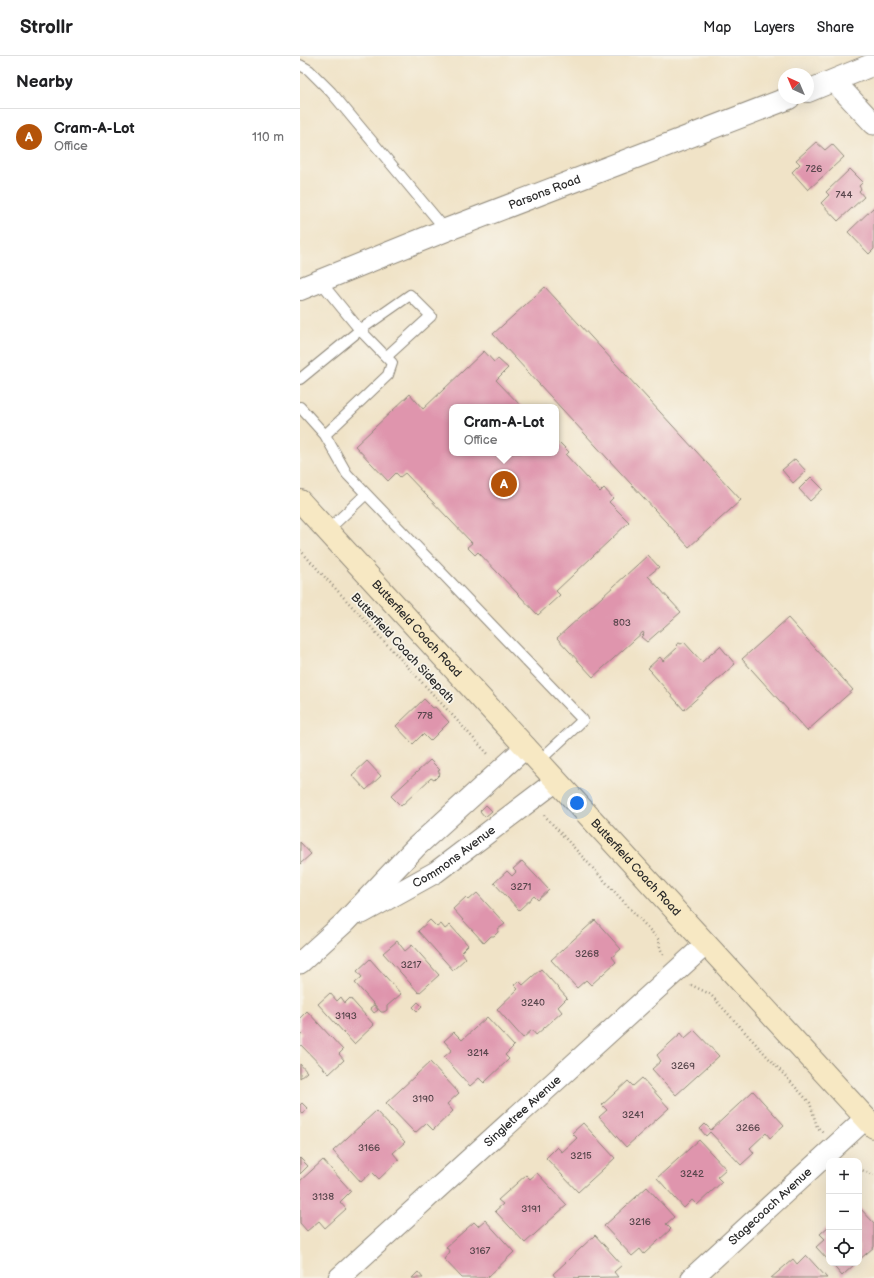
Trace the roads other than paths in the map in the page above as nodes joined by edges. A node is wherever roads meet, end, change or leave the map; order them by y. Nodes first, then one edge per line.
1 (874, 64) edge
2 (300, 65) edge
3 (834, 81) junction
4 (814, 89) edge
5 (778, 102) edge
6 (874, 124) edge
7 (446, 230) junction
8 (320, 281) junction
9 (300, 289) edge
10 (360, 330) junction
11 (386, 357) junction
12 (300, 379) edge
13 (300, 407) edge
14 (325, 435) junction
15 (366, 494) junction
16 (300, 501) edge
17 (327, 531) junction
18 (533, 754) junction
19 (556, 781) junction
20 (344, 923) junction
21 (706, 944) junction
22 (300, 963) edge
23 (870, 1122) edge
24 (339, 1278) edge
25 (692, 1278) edge

1 - 3 street
2 - 7 lane
3 - 4 street
3 - 6 street
5 - 7 street, Parsons Road
7 - 8 street, Parsons Road
8 - 9 street, Parsons Road
8 - 10 lane
10 - 11 lane
10 - 11 lane
10 - 12 lane
11 - 14 lane
13 - 14 lane
14 - 15 lane
15 - 17 lane
15 - 18 lane
16 - 17 main road, Butterfield Coach Road
17 - 18 main road, Butterfield Coach Road
18 - 19 main road, Butterfield Coach Road
18 - 20 street, Commons Avenue
19 - 20 street, Commons Avenue
19 - 21 main road, Butterfield Coach Road
20 - 22 street, Commons Avenue
21 - 23 main road, Butterfield Coach Road
21 - 24 street, Singletree Avenue
23 - 25 street, Stagecoach Avenue

